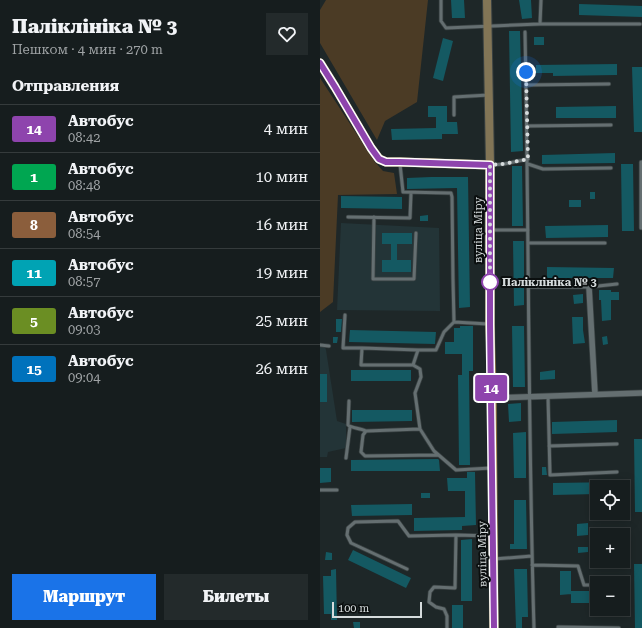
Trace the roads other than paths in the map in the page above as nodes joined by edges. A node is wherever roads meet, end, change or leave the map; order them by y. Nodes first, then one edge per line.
1 (441, 0) edge
2 (487, 0) edge
3 (541, 0) edge
4 (540, 24) junction
5 (640, 24) dead end
6 (488, 26) junction
7 (525, 32) dead end
8 (320, 63) edge
9 (609, 84) dead end
10 (526, 85) junction
11 (488, 95) junction
12 (454, 115) dead end
13 (611, 125) dead end
14 (527, 126) junction
15 (528, 159) junction
16 (400, 162) junction
17 (642, 162) edge
18 (528, 164) junction
19 (490, 165) junction
20 (611, 168) dead end
21 (410, 193) junction
22 (348, 217) dead end
23 (374, 217) junction
24 (642, 228) edge
25 (490, 230) junction
26 (528, 230) junction
27 (416, 233) dead end
28 (528, 243) junction
29 (605, 243) dead end
30 (617, 284) dead end
31 (528, 287) junction
32 (588, 287) junction
33 (345, 316) dead end
34 (454, 322) junction
35 (490, 324) junction
36 (320, 345) edge
37 (329, 346) dead end
38 (362, 348) junction
39 (418, 350) junction
40 (413, 365) junction
41 (642, 392) edge
42 (595, 394) junction
43 (529, 396) junction
44 (548, 396) junction
45 (492, 398) junction
46 (349, 401) dead end
47 (350, 427) junction
48 (420, 429) junction
49 (366, 430) junction
50 (617, 444) dead end
51 (549, 446) junction
52 (438, 455) junction
53 (346, 458) dead end
54 (493, 468) junction
55 (617, 472) dead end
56 (320, 490) edge
57 (337, 490) dead end
58 (456, 535) junction
59 (494, 536) junction
60 (532, 556) junction
61 (494, 559) junction
62 (532, 565) junction
63 (407, 569) dead end
64 (590, 585) edge
65 (558, 627) edge
66 (447, 628) edge
67 (494, 628) edge
68 (534, 628) edge
69 (619, 628) edge

1 - 6 lane
2 - 6 street, вуліца Міру
3 - 4 lane
4 - 5 lane
4 - 6 lane
6 - 11 street, вуліца Міру
7 - 10 lane
8 - 16 main road
9 - 10 lane
10 - 14 lane
11 - 12 lane
11 - 19 street, вуліца Міру
13 - 14 lane
14 - 15 lane
15 - 18 lane
15 - 19 lane
16 - 19 main road
16 - 21 lane
17 - 24 lane
18 - 20 lane
18 - 26 lane
19 - 25 main road, вуліца Міру
21 - 23 lane
21 - 34 lane
22 - 23 lane
23 - 27 lane
25 - 26 lane
25 - 35 main road, вуліца Міру
26 - 28 lane
28 - 29 lane
28 - 31 lane
30 - 32 lane
31 - 32 lane
31 - 43 lane
32 - 42 street
33 - 38 lane
34 - 35 lane
34 - 39 lane
35 - 45 main road, вуліца Міру
36 - 37 lane
38 - 39 lane
38 - 40 lane
39 - 40 lane
40 - 48 lane
41 - 42 street
42 - 44 street
43 - 44 street
43 - 45 street
43 - 60 lane
44 - 51 lane
45 - 54 main road, вуліца Міру
46 - 47 lane
47 - 49 lane
47 - 53 lane
48 - 49 lane
48 - 52 lane
49 - 52 lane
50 - 51 lane
51 - 55 lane
52 - 54 lane
54 - 59 main road, вуліца Міру
56 - 57 lane
58 - 59 lane
58 - 63 lane
58 - 66 lane
59 - 61 main road, вуліца Міру
60 - 61 lane
60 - 62 lane
61 - 67 main road, вуліца Міру
62 - 64 lane
62 - 68 lane
65 - 69 lane

